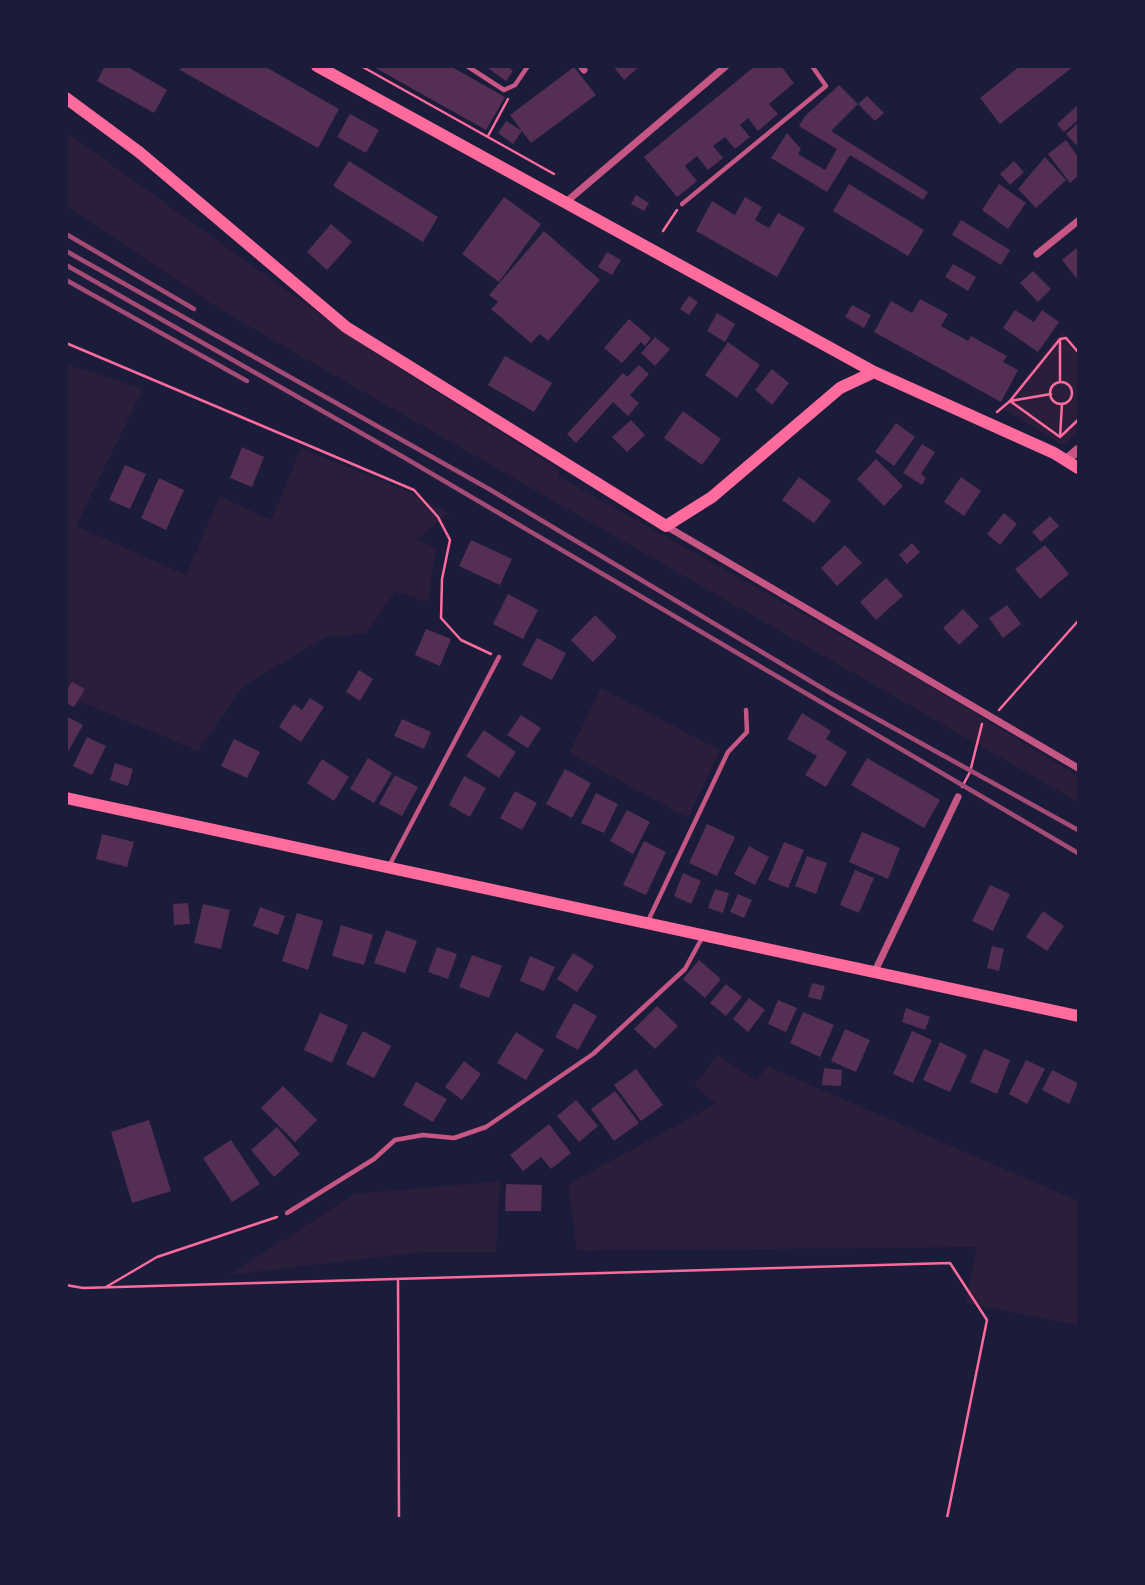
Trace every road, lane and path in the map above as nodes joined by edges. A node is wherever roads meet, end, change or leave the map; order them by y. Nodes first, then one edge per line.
1 (317, 66) edge
2 (361, 66) edge
3 (467, 66) edge
4 (528, 66) edge
5 (726, 66) edge
6 (812, 66) edge
7 (509, 97) dead end
8 (66, 98) edge
9 (488, 136) junction
10 (554, 174) dead end
11 (566, 202) junction
12 (682, 204) joint
13 (1079, 221) edge
14 (663, 231) dead end
15 (1037, 254) dead end
16 (1059, 339) junction
17 (66, 343) edge
18 (1079, 352) edge
19 (874, 372) junction
20 (1060, 382) junction
21 (1072, 391) junction
22 (1079, 391) edge
23 (1051, 394) junction
24 (1010, 401) junction
25 (1062, 404) junction
26 (997, 412) dead end
27 (1079, 419) edge
28 (1060, 437) junction
29 (1055, 443) dead end
30 (1079, 450) edge
31 (1066, 460) junction
32 (1079, 468) edge
33 (666, 526) junction
34 (1079, 621) edge
35 (499, 657) joint
36 (746, 710) dead end
37 (990, 716) junction
38 (1079, 768) edge
39 (958, 797) joint
40 (66, 798) edge
41 (389, 867) junction
42 (648, 922) junction
43 (704, 934) junction
44 (875, 971) junction
45 (1040, 1006) junction
46 (1079, 1008) edge
47 (1079, 1016) edge
48 (287, 1213) joint
49 (398, 1279) junction
50 (66, 1285) edge
51 (105, 1287) junction
52 (399, 1518) edge
53 (947, 1518) edge

1 - 11 main road
2 - 9 path
3 - 4 lane
5 - 11 street
6 - 12 lane
7 - 9 path
8 - 33 main road
9 - 10 path
11 - 19 main road
12 - 14 path
13 - 15 street
16 - 18 path
16 - 20 path
16 - 24 path
17 - 35 path
19 - 31 main road
19 - 33 main road
20 - 21 path
20 - 23 path
21 - 22 path
21 - 25 path
23 - 24 path
23 - 25 path
24 - 26 path
24 - 28 path
25 - 28 path
27 - 28 path
28 - 29 path
30 - 31 street
31 - 32 main road
33 - 37 street
34 - 37 path
35 - 41 lane
36 - 42 lane
37 - 38 street
37 - 39 path
39 - 44 street
40 - 41 main road
41 - 42 main road
42 - 43 main road
43 - 44 main road
43 - 48 lane
44 - 45 main road
45 - 46 main road
45 - 47 main road
48 - 51 path
49 - 51 path
49 - 52 path
49 - 53 path
50 - 51 path

